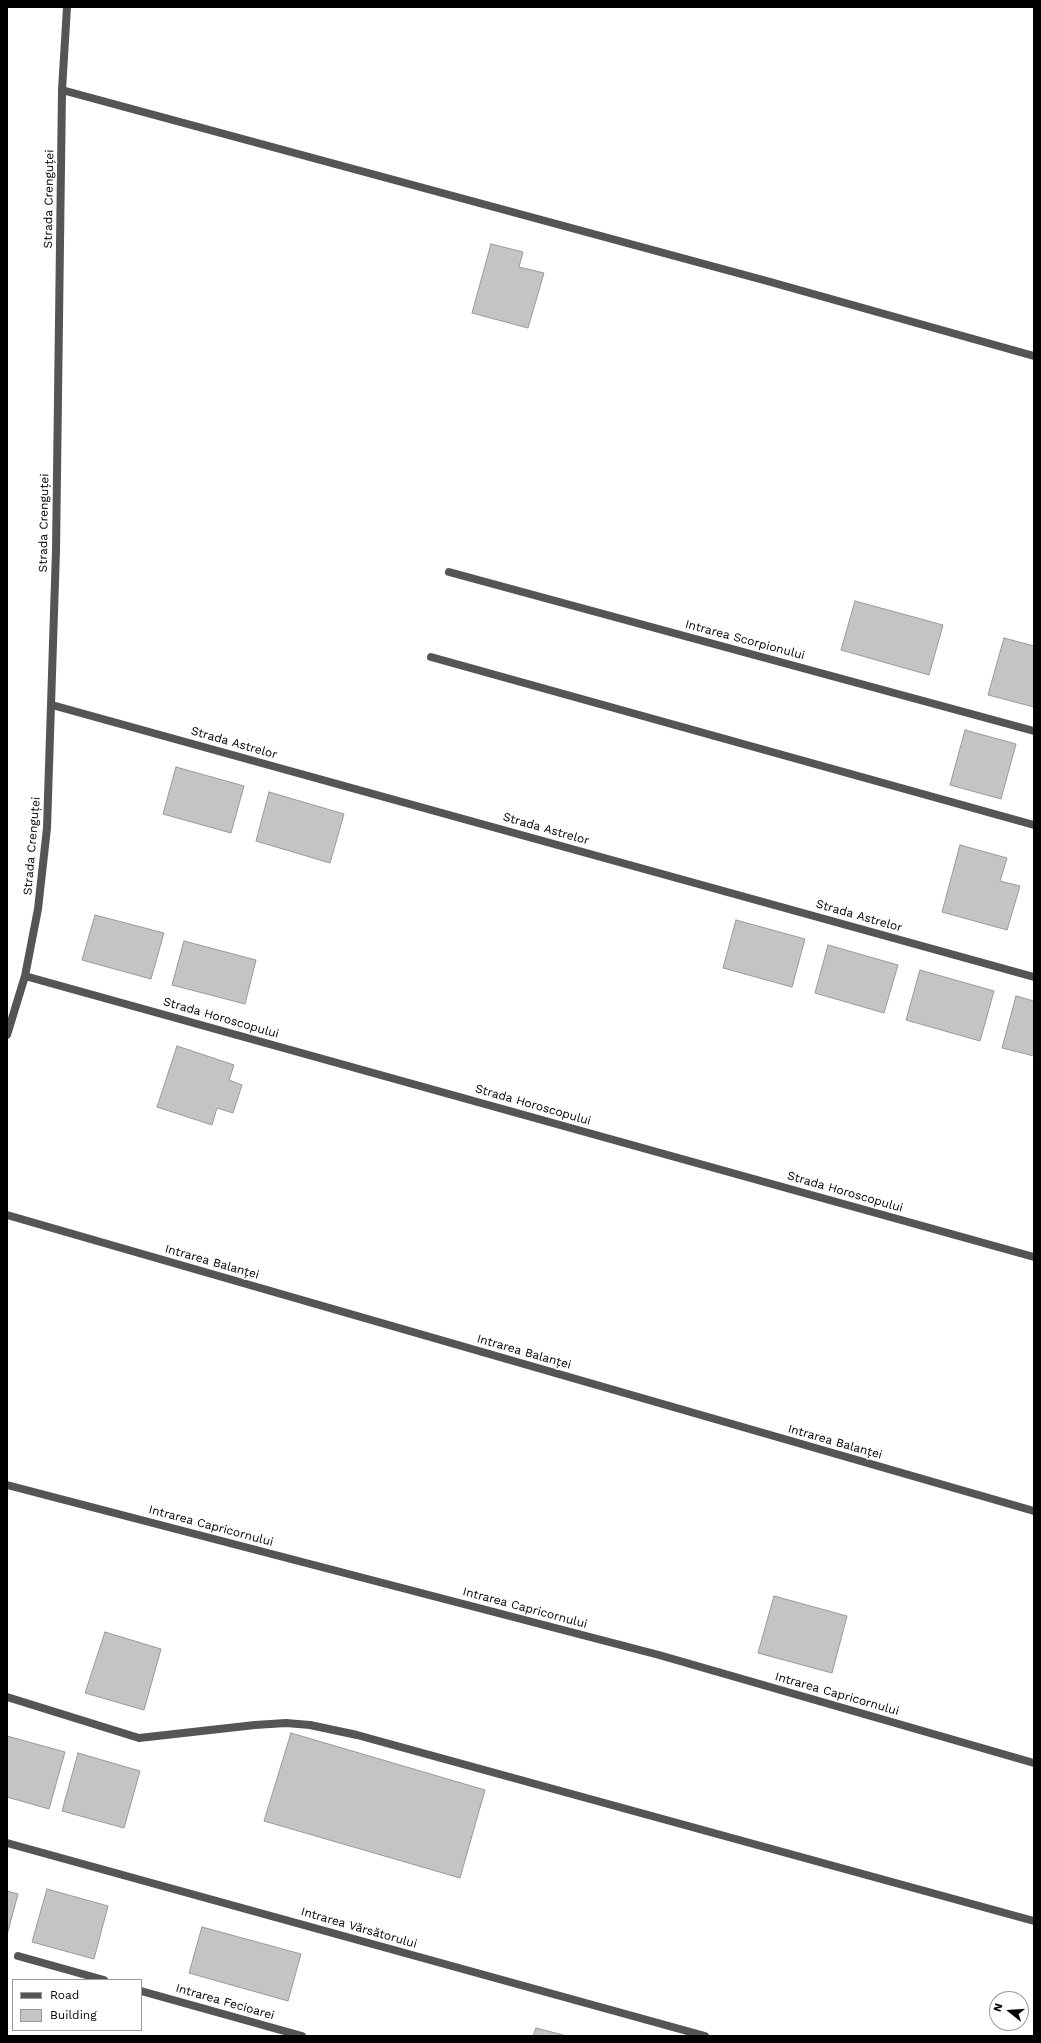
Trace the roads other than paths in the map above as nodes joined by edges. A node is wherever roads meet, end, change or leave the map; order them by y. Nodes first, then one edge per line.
1 (67, 7) edge
2 (62, 90) junction
3 (1034, 356) edge
4 (450, 572) dead end
5 (431, 657) dead end
6 (52, 705) junction
7 (1034, 731) edge
8 (1034, 825) edge
9 (25, 976) junction
10 (1034, 977) edge
11 (7, 1036) edge
12 (7, 1215) edge
13 (1034, 1257) edge
14 (7, 1485) edge
15 (1034, 1511) edge
16 (7, 1697) edge
17 (1034, 1763) edge
18 (7, 1843) edge
19 (1034, 1921) edge
20 (18, 1956) dead end
21 (100, 1979) edge
22 (142, 1990) edge
23 (302, 2036) edge
24 (705, 2036) edge

1 - 2 street, Strada Crenguței
2 - 3 street
2 - 6 street, Strada Crenguței
4 - 7 street, Intrarea Scorpionului
5 - 8 street
6 - 9 street, Strada Crenguței
6 - 10 street, Strada Astrelor
9 - 11 street, Strada Crenguței
9 - 13 street, Strada Horoscopului
12 - 15 street, Intrarea Balanței
14 - 17 street, Intrarea Capricornului
16 - 19 street
18 - 24 street, Intrarea Vărsătorului
20 - 21 street
22 - 23 street, Intrarea Fecioarei

